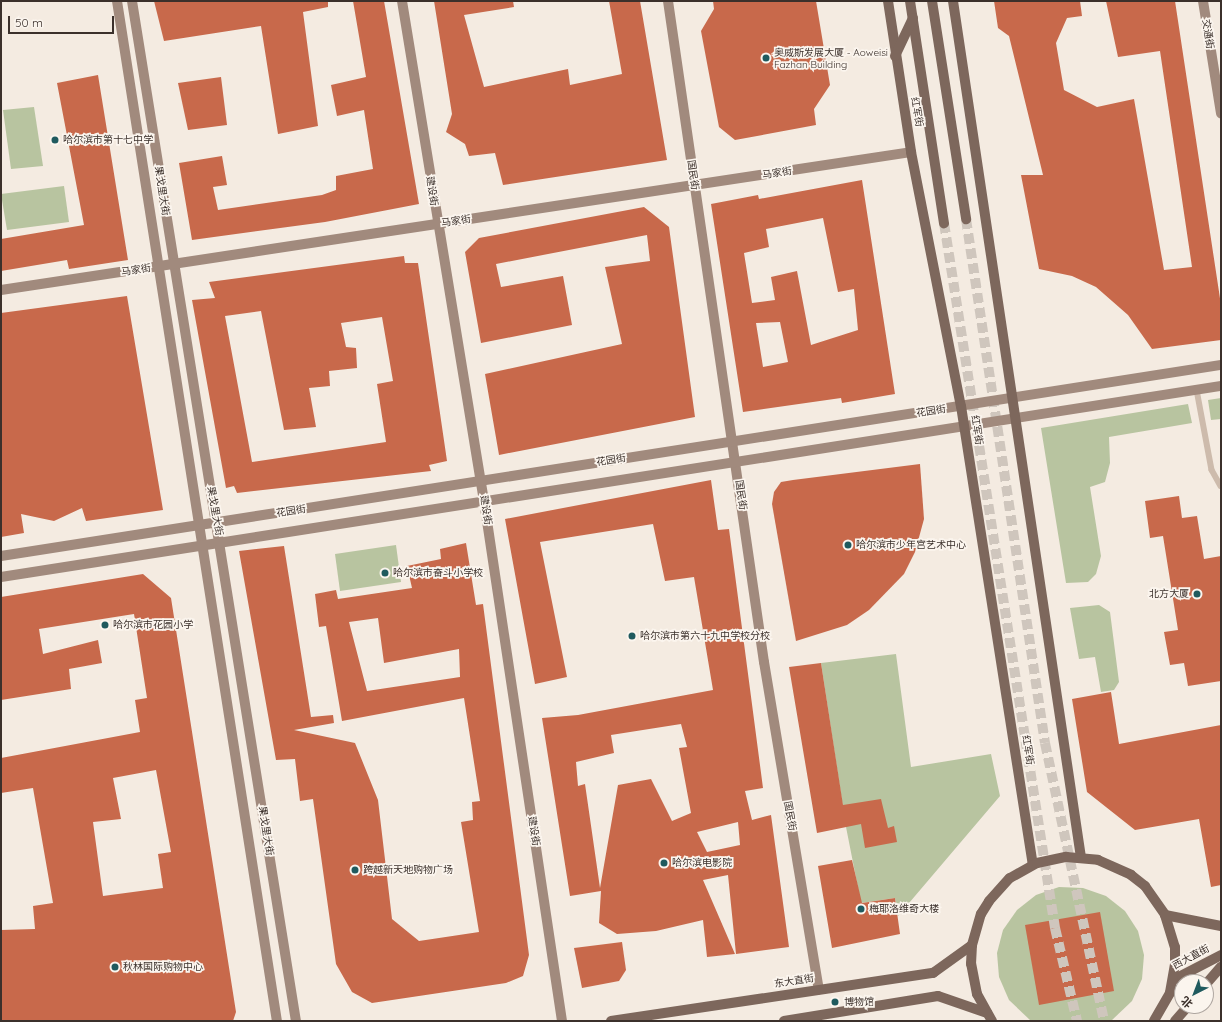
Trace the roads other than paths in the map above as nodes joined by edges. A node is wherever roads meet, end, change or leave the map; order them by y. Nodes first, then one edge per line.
1 (117, 1) edge
2 (132, 1) edge
3 (402, 1) edge
4 (668, 1) edge
5 (888, 1) edge
6 (910, 1) edge
7 (932, 1) edge
8 (953, 1) edge
9 (1203, 1) edge
10 (912, 18) junction
11 (895, 56) junction
12 (1221, 114) edge
13 (911, 152) junction
14 (694, 185) junction
15 (966, 219) tunnel mouth
16 (944, 222) tunnel mouth
17 (437, 224) junction
18 (174, 264) junction
19 (158, 266) junction
20 (1, 290) edge
21 (1221, 364) edge
22 (1221, 386) edge
23 (1197, 390) junction
24 (1011, 398) junction
25 (961, 406) junction
26 (1014, 418) junction
27 (964, 426) junction
28 (733, 441) junction
29 (736, 462) junction
30 (481, 481) junction
31 (1221, 486) edge
32 (484, 501) junction
33 (217, 522) junction
34 (199, 525) junction
35 (220, 543) junction
36 (202, 545) junction
37 (1, 556) edge
38 (1, 577) edge
39 (1081, 857) junction
40 (1033, 864) junction
41 (1166, 915) junction
42 (1221, 926) edge
43 (972, 944) junction
44 (1221, 955) edge
45 (1221, 967) edge
46 (1214, 975) edge
47 (1173, 980) junction
48 (819, 989) junction
49 (989, 1017) edge
50 (277, 1021) edge
51 (296, 1021) edge
52 (562, 1021) edge
53 (611, 1021) edge
54 (784, 1021) edge
55 (1154, 1021) edge

1 - 19 main road, 果戈里大街
2 - 18 main road, 果戈里大街
3 - 17 main road, 建设街
4 - 14 main road, 国民街
5 - 11 main road, 红军街
6 - 10 main road, 红军街
7 - 15 main road
8 - 24 main road
9 - 12 main road, 交通街
10 - 11 main road
10 - 16 main road, 红军街
11 - 13 main road, 红军街
13 - 14 main road, 马家街
13 - 25 main road, 红军街
14 - 17 main road, 马家街
14 - 28 main road, 国民街
17 - 18 main road, 马家街
17 - 30 main road, 建设街
18 - 19 main road, 马家街
18 - 33 main road, 果戈里大街
19 - 20 main road, 马家街
19 - 34 main road, 果戈里大街
21 - 24 main road, 花园街
22 - 23 main road, 花园街
23 - 26 main road, 花园街
23 - 31 lane
24 - 25 main road, 花园街
24 - 26 main road
25 - 27 main road, 红军街
25 - 28 main road, 花园街
26 - 27 main road, 花园街
26 - 39 main road
27 - 29 main road, 花园街
27 - 40 main road, 红军街
28 - 29 main road, 国民街
28 - 30 main road, 花园街
29 - 32 main road, 花园街
29 - 48 main road, 国民街
30 - 32 main road, 建设街
30 - 33 main road, 花园街
32 - 35 main road, 花园街
32 - 52 main road, 建设街
33 - 34 main road, 花园街
33 - 35 main road, 果戈里大街
34 - 36 main road, 果戈里大街
34 - 37 main road, 花园街
35 - 36 main road, 花园街
35 - 51 main road, 果戈里大街
36 - 38 main road, 花园街
36 - 50 main road, 果戈里大街
39 - 40 main road
39 - 41 main road
40 - 43 main road
41 - 42 main road
41 - 47 main road
43 - 48 main road, 东大直街
43 - 49 main road
44 - 47 main road, 西大直街
45 - 46 main road
47 - 55 main road
48 - 53 main road, 东大直街
49 - 54 main road

